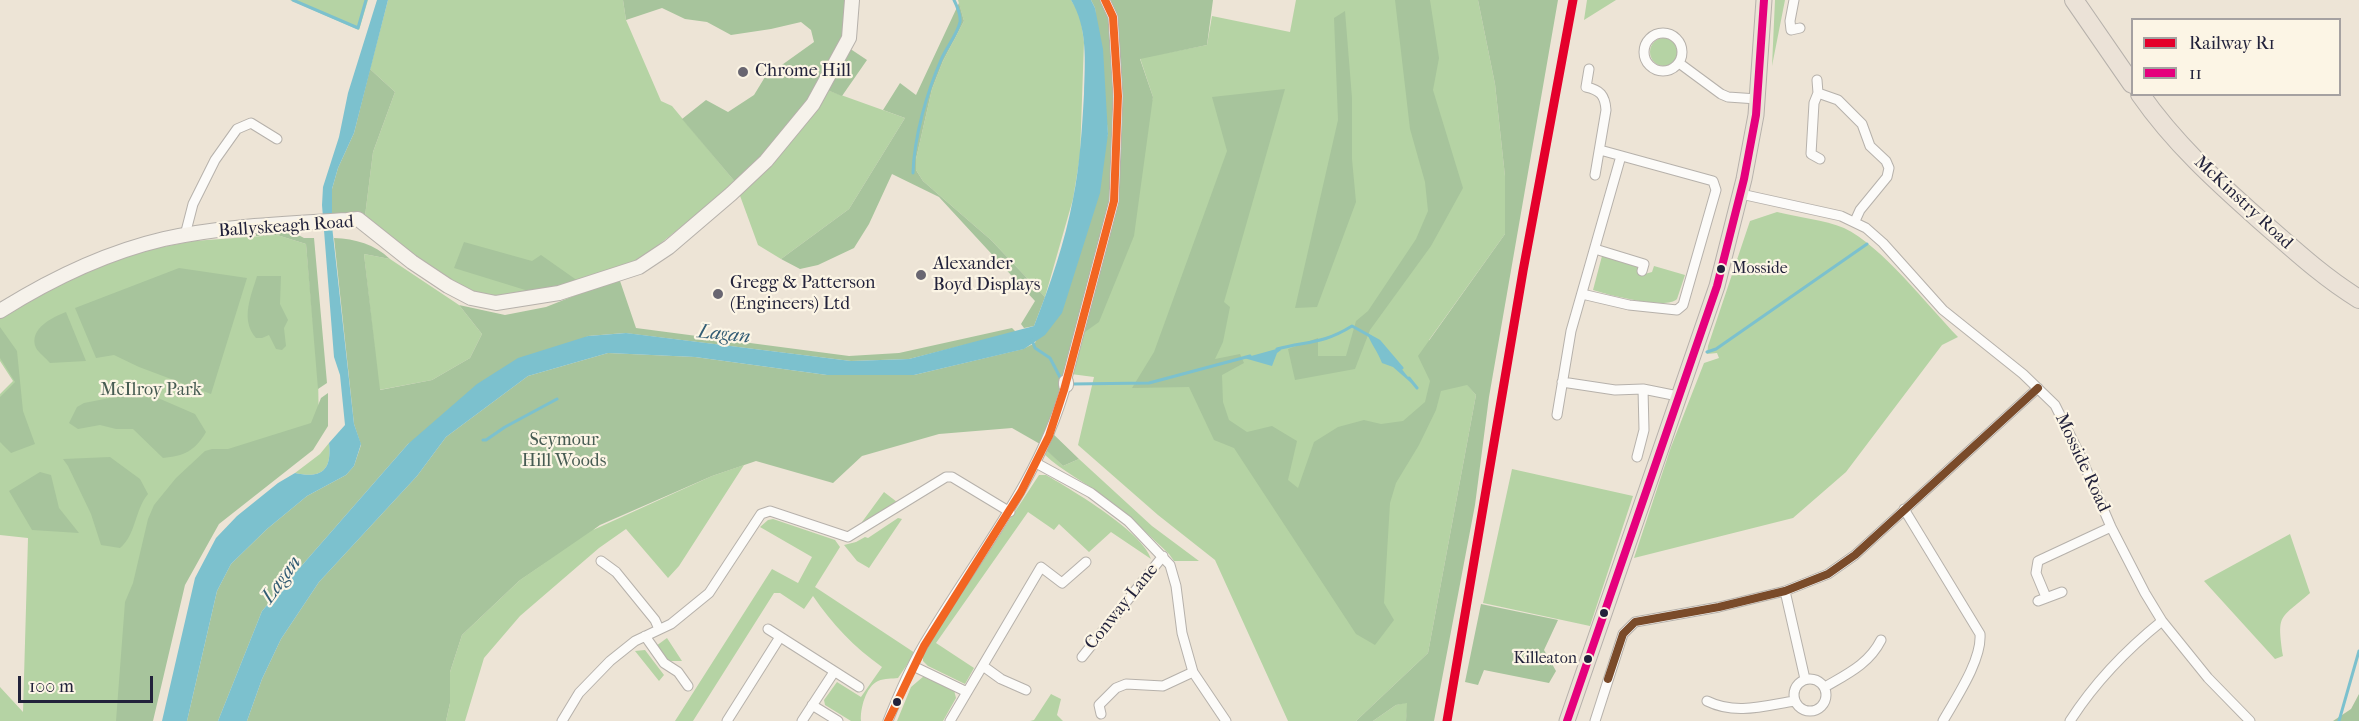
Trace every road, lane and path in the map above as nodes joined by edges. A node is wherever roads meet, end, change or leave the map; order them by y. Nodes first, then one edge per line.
1 (852, 0) edge
2 (1105, 0) edge
3 (1764, 0) edge
4 (1794, 0) edge
5 (2074, 0) edge
6 (1800, 28) dead end
7 (1678, 63) junction
8 (1589, 69) dead end
9 (1817, 80) dead end
10 (2131, 81) edge
11 (1818, 93) junction
12 (2141, 96) edge
13 (1756, 99) junction
14 (277, 139) dead end
15 (1600, 150) junction
16 (1622, 156) junction
17 (1800, 156) dead end
18 (1595, 175) dead end
19 (1741, 194) junction
20 (1854, 221) junction
21 (185, 235) junction
22 (1595, 249) junction
23 (1642, 271) dead end
24 (1582, 294) junction
25 (2359, 299) edge
26 (0, 311) edge
27 (1562, 382) junction
28 (2038, 388) junction
29 (1643, 389) junction
30 (1678, 396) junction
31 (1557, 415) dead end
32 (1637, 457) dead end
33 (1036, 463) junction
34 (1905, 509) junction
35 (1010, 512) junction
36 (2111, 527) junction
37 (1162, 556) junction
38 (601, 561) dead end
39 (1086, 562) dead end
40 (1785, 591) junction
41 (2062, 592) dead end
42 (2162, 621) junction
43 (659, 629) junction
44 (768, 629) dead end
45 (645, 636) junction
46 (780, 637) junction
47 (1881, 640) dead end
48 (1082, 657) dead end
49 (913, 666) junction
50 (983, 666) junction
51 (834, 672) junction
52 (1193, 672) junction
53 (1805, 679) junction
54 (688, 686) dead end
55 (859, 687) dead end
56 (1825, 687) junction
57 (1026, 690) dead end
58 (967, 692) junction
59 (1707, 701) dead end
60 (1794, 701) junction
61 (812, 705) junction
62 (1101, 714) dead end
63 (1222, 719) edge
64 (562, 721) edge
65 (727, 721) edge
66 (802, 721) edge
67 (838, 721) edge
68 (888, 721) edge
69 (950, 721) edge
70 (1567, 721) edge
71 (1595, 721) edge
72 (1943, 721) edge
73 (2070, 721) edge
74 (2250, 721) edge

1 - 21 main road, Ballyskeagh Road
2 - 33 street
3 - 13 main road
4 - 6 street
5 - 10 highway
7 - 7 street
7 - 13 street
8 - 15 street
9 - 11 street
11 - 17 street
11 - 20 street
12 - 25 highway, McKinstry Road
13 - 19 main road
14 - 21 street
15 - 16 street
15 - 18 street
16 - 22 street
16 - 24 street
19 - 20 street, Mosside Road
19 - 30 main road
20 - 28 street, Mosside Road
21 - 26 main road, Ballyskeagh Road
22 - 23 street
22 - 24 street
24 - 27 street
27 - 29 street
27 - 31 street
28 - 34 street
28 - 36 street, Mosside Road
29 - 30 street
29 - 32 street
30 - 70 main road
33 - 35 street
33 - 37 street
34 - 40 street
34 - 72 street
35 - 43 street
35 - 49 street
36 - 41 street
36 - 42 street, Mosside Road
37 - 48 street, Conway Lane
37 - 52 street
38 - 43 street
39 - 50 street
40 - 53 street
40 - 71 street
42 - 73 street
42 - 74 street, Mosside Road
43 - 45 street
44 - 46 street
45 - 54 street
45 - 64 street
46 - 51 street
46 - 65 street
47 - 56 street
49 - 58 street
49 - 68 street
50 - 57 street
50 - 58 street
51 - 55 street
51 - 61 street
52 - 62 street
52 - 63 street
53 - 56 street
53 - 60 street
56 - 60 street
58 - 69 street
59 - 60 street
61 - 66 street
61 - 67 street

